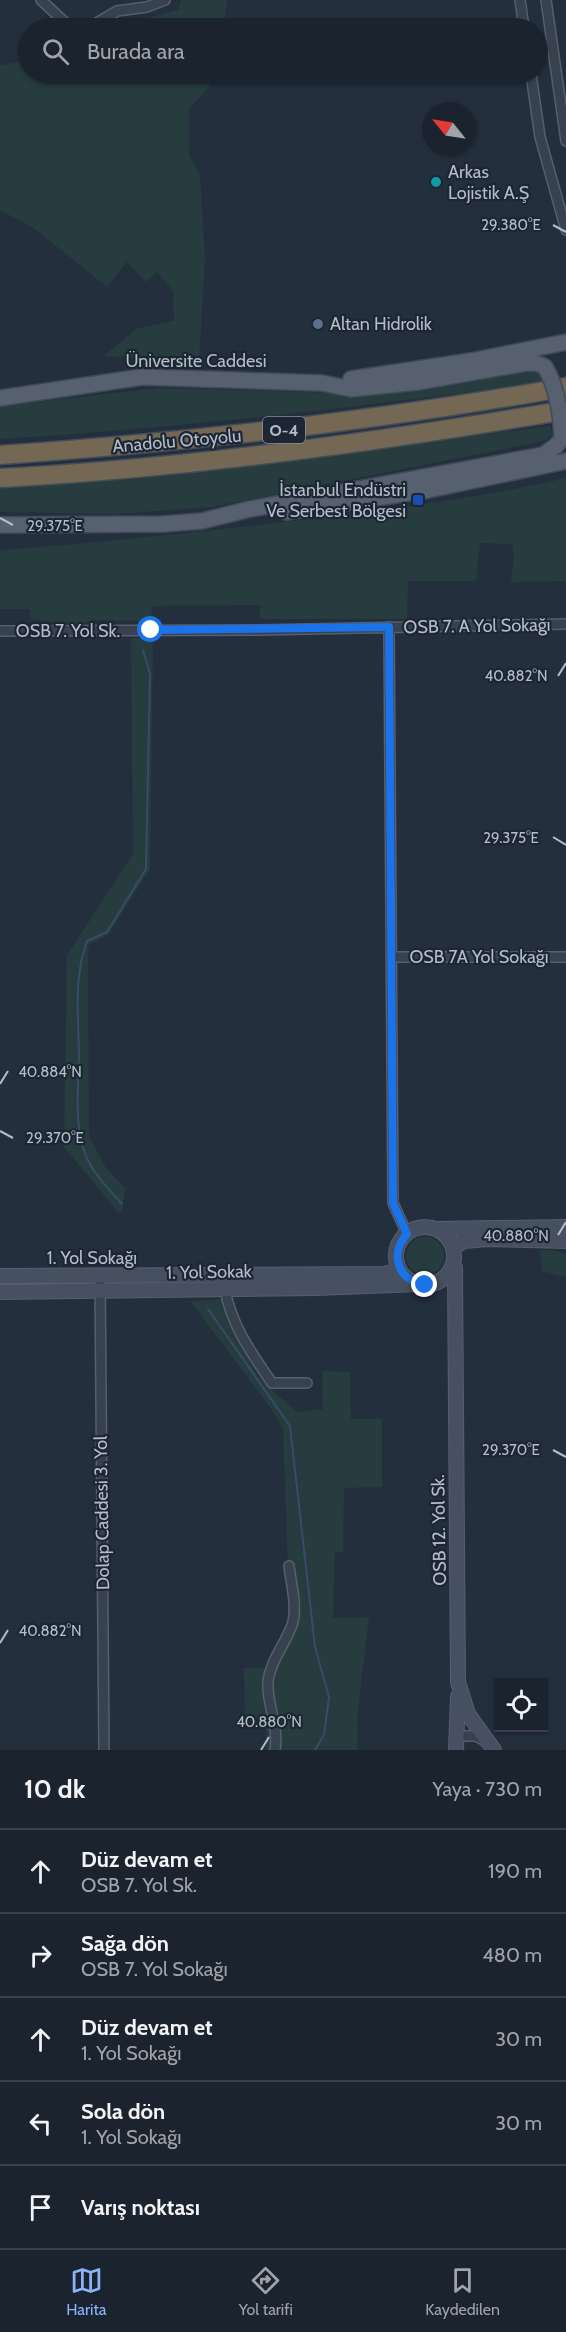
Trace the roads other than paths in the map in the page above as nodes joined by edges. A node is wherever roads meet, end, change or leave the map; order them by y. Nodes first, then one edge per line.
1 (41, 0) edge
2 (165, 0) edge
3 (520, 0) edge
4 (546, 0) edge
5 (60, 18) edge
6 (106, 18) edge
7 (523, 18) edge
8 (532, 84) edge
9 (566, 141) edge
10 (566, 230) edge
11 (566, 342) edge
12 (322, 383) junction
13 (566, 387) edge
14 (0, 399) edge
15 (566, 410) edge
16 (0, 455) edge
17 (566, 461) edge
18 (0, 477) edge
19 (202, 521) junction
20 (0, 525) edge
21 (566, 624) edge
22 (389, 627) junction
23 (0, 631) edge
24 (391, 957) junction
25 (566, 957) edge
26 (566, 1227) edge
27 (435, 1229) junction
28 (407, 1234) junction
29 (566, 1241) edge
30 (453, 1248) junction
31 (452, 1266) junction
32 (399, 1269) junction
33 (0, 1276) edge
34 (100, 1277) junction
35 (440, 1281) junction
36 (418, 1284) junction
37 (225, 1289) junction
38 (0, 1292) edge
39 (100, 1292) junction
40 (455, 1300) junction
41 (307, 1383) dead end
42 (289, 1566) dead end
43 (458, 1682) junction
44 (456, 1743) edge
45 (490, 1746) edge
46 (104, 1750) edge
47 (275, 1750) edge

1 - 5 street
2 - 6 street
3 - 7 street
4 - 9 street
8 - 10 street
11 - 12 main road
12 - 14 main road, Üniversite Caddesi
12 - 19 main road, bridge
13 - 16 highway, Anadolu Otoyolu / O-4
15 - 18 highway, Anadolu Otoyolu / O-4
17 - 19 main road
19 - 20 main road
21 - 22 street, OSB 7. A Yol Sokağı
22 - 23 street, OSB 7. Yol Sk.
22 - 24 street
24 - 25 street, OSB 7A Yol Sokağı
24 - 28 street
26 - 27 street
27 - 28 street
27 - 30 street
28 - 32 street
29 - 30 street
30 - 31 street
31 - 35 street
31 - 40 street, OSB 12. Yol Sk.
32 - 34 street, 1. Yol Sokağı
32 - 36 street
33 - 34 street, 1. Yol Sokağı
34 - 39 street, Dolap Caddesi 3. Yol
35 - 36 street
35 - 40 street
36 - 37 street, 1. Yol Sokak
37 - 39 street, 1. Yol Sokak
37 - 41 street
38 - 39 street, 1. Yol Sokak
39 - 46 street, Dolap Caddesi 3. Yol
40 - 43 street, OSB 12. Yol Sk.
42 - 47 street
43 - 44 street
43 - 45 street, OSB 12. Yol Sk.
44 - 45 street

